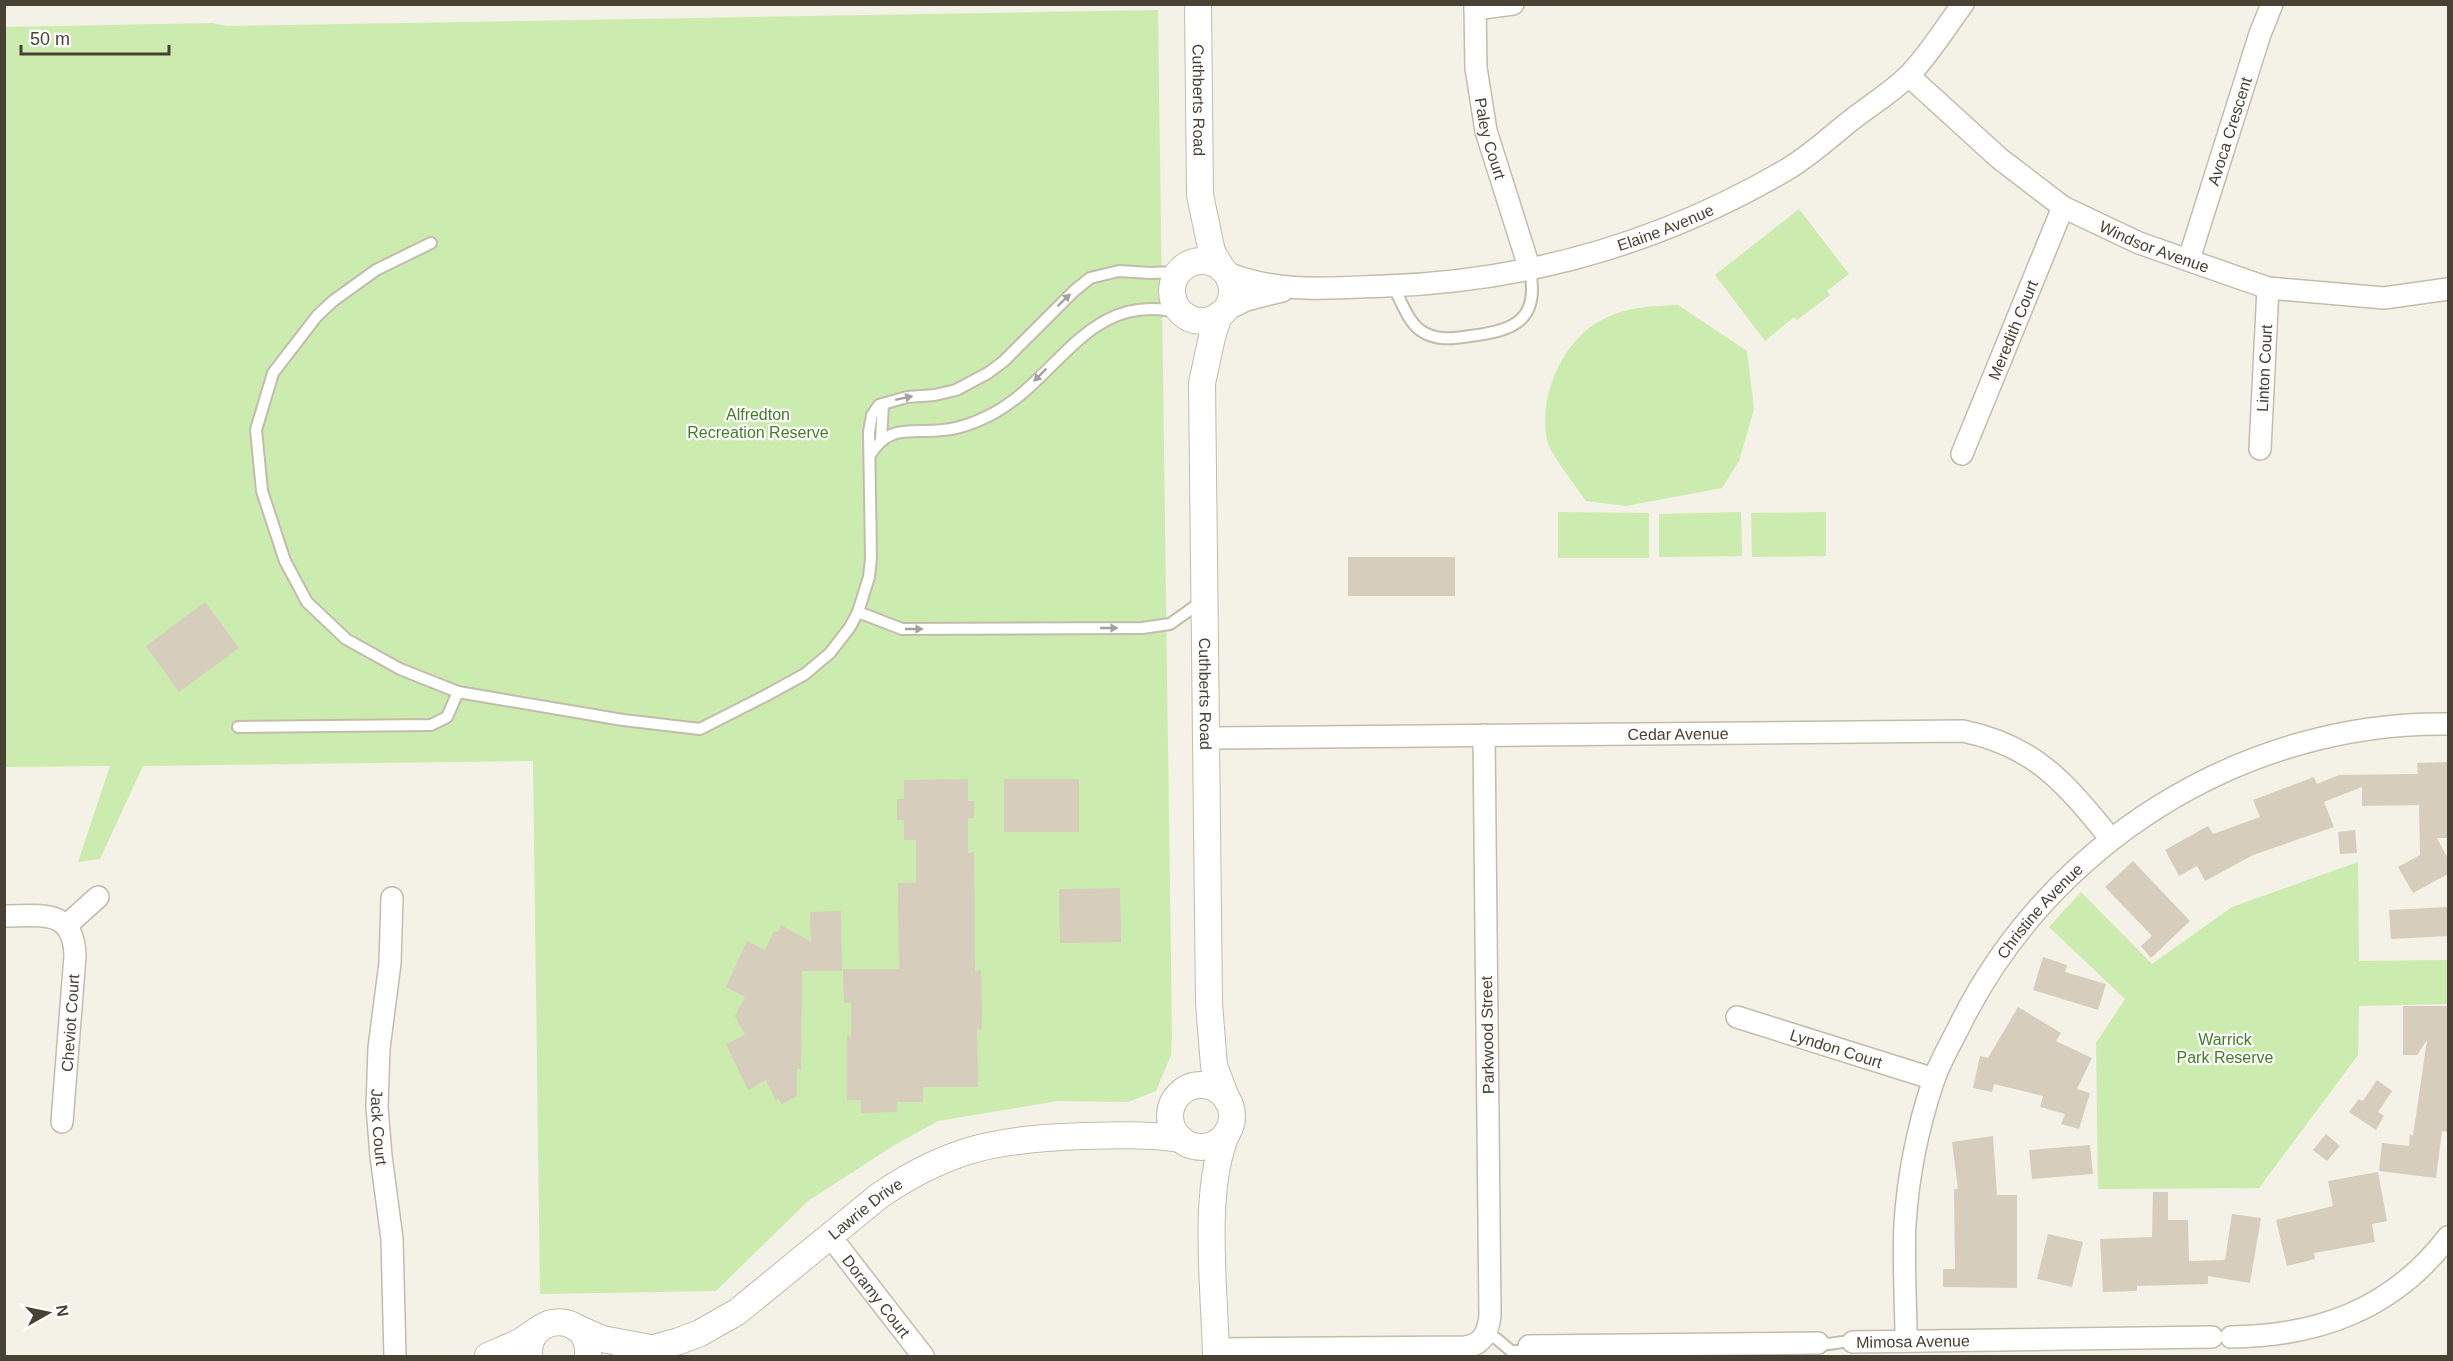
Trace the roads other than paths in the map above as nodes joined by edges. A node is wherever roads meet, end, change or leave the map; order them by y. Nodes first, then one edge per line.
1 (1198, 4) edge
2 (1513, 4) edge
3 (1963, 4) edge
4 (2272, 4) edge
5 (1474, 7) edge
6 (1909, 76) junction
7 (1200, 195) junction
8 (2063, 207) junction
9 (431, 243) dead end
10 (2189, 259) junction
11 (1180, 270) junction
12 (1530, 270) junction
13 (1223, 271) junction
14 (1393, 286) junction
15 (1294, 288) junction
16 (2268, 288) junction
17 (2448, 289) edge
18 (1221, 313) junction
19 (1182, 314) junction
20 (1202, 383) junction
21 (883, 404) junction
22 (881, 441) junction
23 (2260, 449) dead end
24 (1962, 454) dead end
25 (870, 456) junction
26 (1205, 599) junction
27 (858, 612) junction
28 (458, 692) junction
29 (2448, 724) edge
30 (238, 727) dead end
31 (1484, 735) junction
32 (1206, 738) junction
33 (2110, 839) junction
34 (98, 897) dead end
35 (392, 898) dead end
36 (4, 916) edge
37 (67, 925) junction
38 (1209, 1003) junction
39 (1737, 1017) dead end
40 (1934, 1079) junction
41 (1178, 1096) junction
42 (1227, 1100) junction
43 (62, 1122) dead end
44 (1228, 1131) junction
45 (1106, 1134) junction
46 (1183, 1140) junction
47 (1212, 1231) junction
48 (830, 1236) junction
49 (2448, 1237) edge
50 (571, 1324) junction
51 (542, 1327) junction
52 (1486, 1334) junction
53 (1906, 1341) junction
54 (1853, 1342) joint
55 (1818, 1343) joint
56 (1529, 1346) joint
57 (651, 1348) junction
58 (1216, 1353) edge
59 (395, 1356) edge
60 (488, 1356) edge
61 (529, 1356) edge
62 (588, 1356) edge
63 (626, 1356) edge
64 (923, 1356) edge

1 - 7 street, Cuthberts Road
2 - 5 street
3 - 6 street, Elaine Avenue
4 - 10 street, Avoca Crescent
5 - 12 street, Paley Court
6 - 8 street, Windsor Avenue
6 - 12 street, Elaine Avenue
7 - 11 street, Cuthberts Road
7 - 13 street, Cuthberts Road
8 - 10 street, Windsor Avenue
8 - 24 street, Meredith Court
9 - 28 lane
10 - 16 street, Windsor Avenue
11 - 13 street
11 - 19 street
21 -> 11 lane
12 - 14 street, Elaine Avenue
12 - 14 lane
13 - 15 street, Elaine Avenue
13 - 18 street
14 - 15 street, Elaine Avenue
15 - 18 street, Elaine Avenue
16 - 17 street, Windsor Avenue
16 - 23 street, Linton Court
18 - 19 street
18 - 20 street, Cuthberts Road
19 - 20 street, Cuthberts Road
19 -> 22 lane
20 - 26 street, Cuthberts Road
21 - 22 lane
21 - 25 lane
22 - 25 lane
25 - 27 lane
27 -> 26 lane
26 - 32 street, Cuthberts Road
27 - 28 lane
28 - 30 lane
29 - 33 street, Christine Avenue
31 - 32 street, Cedar Avenue
31 - 33 street, Cedar Avenue
31 - 52 street, Parkwood Street
32 - 38 street, Cuthberts Road
33 - 40 street, Christine Avenue
34 - 37 street
35 - 59 street, Jack Court
36 - 37 street
37 - 43 street, Cheviot Court
38 - 41 street, Cuthberts Road
38 - 42 street, Cuthberts Road
39 - 40 street, Lyndon Court
40 - 53 street, Christine Avenue
41 - 42 street
41 - 45 street, Lawrie Drive
41 - 46 street
42 - 44 street
44 - 46 street
44 - 47 street
45 - 46 street, Lawrie Drive
45 - 48 street, Lawrie Drive
46 - 47 street
47 - 58 street
48 - 57 street, Lawrie Drive
48 - 64 street, Doramy Court
49 - 53 street, Mimosa Avenue
50 - 51 street
50 - 57 street, Lawrie Drive
50 - 62 street
51 - 60 street
51 - 61 street
52 - 56 lane, Mimosa Avenue
52 - 58 street
53 - 54 street, Mimosa Avenue
54 - 55 lane, Mimosa Avenue
55 - 56 street, Mimosa Avenue
57 - 63 street, Lawrie Drive

